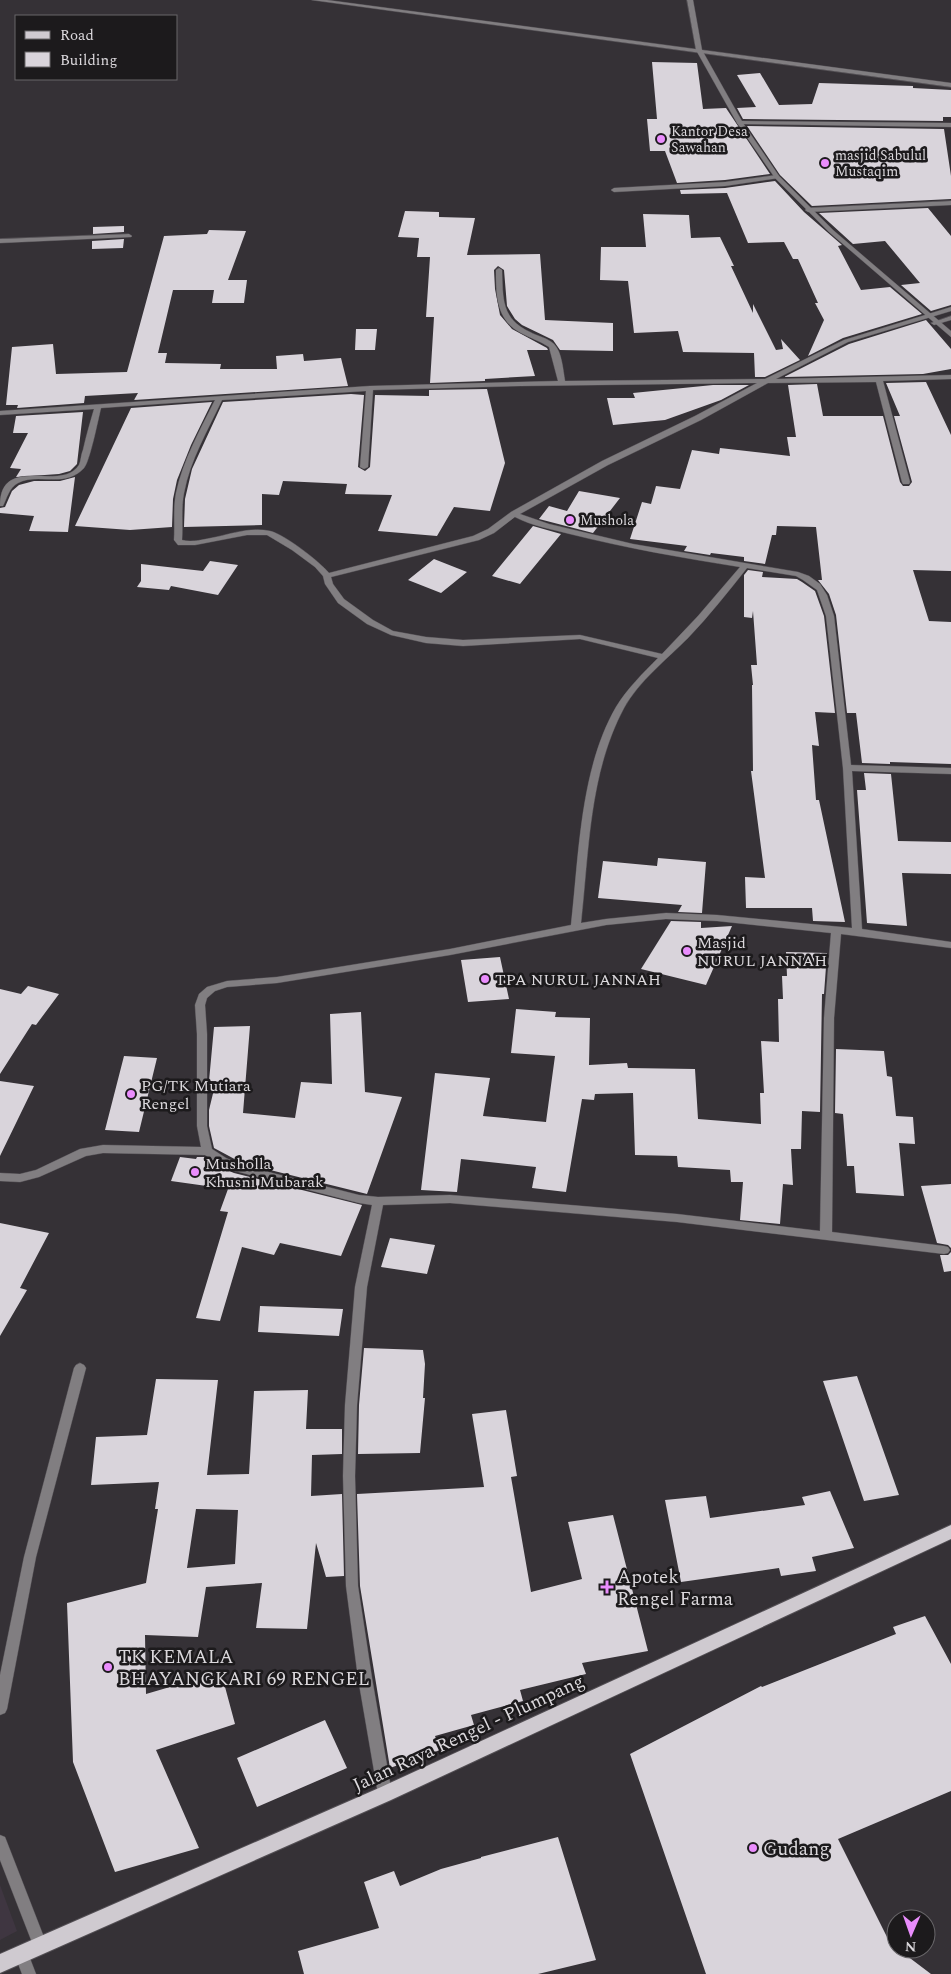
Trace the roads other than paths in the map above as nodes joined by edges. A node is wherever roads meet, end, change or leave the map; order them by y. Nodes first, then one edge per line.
1 (315, 0) edge
2 (690, 0) edge
3 (699, 50) junction
4 (951, 85) edge
5 (740, 123) junction
6 (951, 125) edge
7 (777, 177) junction
8 (614, 190) dead end
9 (951, 203) edge
10 (808, 210) junction
11 (129, 236) dead end
12 (0, 241) edge
13 (499, 270) dead end
14 (951, 309) edge
15 (951, 318) edge
16 (931, 319) junction
17 (951, 335) edge
18 (951, 377) edge
19 (879, 380) junction
20 (764, 381) junction
21 (562, 383) junction
22 (370, 388) junction
23 (219, 399) junction
24 (98, 407) junction
25 (0, 413) edge
26 (364, 467) dead end
27 (906, 482) dead end
28 (0, 504) edge
29 (516, 515) junction
30 (746, 566) junction
31 (328, 580) junction
32 (664, 657) junction
33 (847, 768) junction
34 (951, 771) edge
35 (576, 927) junction
36 (836, 930) junction
37 (857, 932) junction
38 (951, 944) edge
39 (207, 1151) junction
40 (0, 1176) edge
41 (378, 1201) junction
42 (826, 1236) junction
43 (944, 1250) dead end
44 (80, 1368) dead end
45 (951, 1532) edge
46 (0, 1709) edge
47 (385, 1794) junction
48 (0, 1842) edge
49 (40, 1945) junction
50 (21, 1953) junction
51 (0, 1964) edge
52 (29, 1974) edge

1 - 3 street
2 - 3 street
3 - 4 street
3 - 5 street
5 - 6 street
5 - 7 street
7 - 8 street
7 - 10 street
9 - 10 street
10 - 16 street
11 - 12 street
13 - 21 street
14 - 16 street
15 - 16 street
16 - 17 street
16 - 20 street
18 - 19 street
19 - 20 street
19 - 27 street
20 - 21 street
20 - 29 street
21 - 22 street
22 - 23 street
22 - 26 street
23 - 24 street
23 - 31 street
24 - 25 street
24 - 28 street
29 - 30 street
29 - 31 street
30 - 32 street
30 - 33 street
31 - 32 street
32 - 35 street
33 - 34 street
33 - 37 street
35 - 36 street
35 - 39 street
36 - 37 street
36 - 42 street
37 - 38 street
39 - 40 street
39 - 41 street
41 - 42 street
41 - 47 street
42 - 43 street
44 - 46 street
45 - 47 main road, Jalan Raya Rengel - Plumpang
47 - 49 main road, Jalan Raya Rengel - Plumpang
48 - 49 street
49 - 50 main road, Jalan Raya Rengel - Plumpang
50 - 51 main road, Jalan Raya Rengel - Plumpang
50 - 52 street

